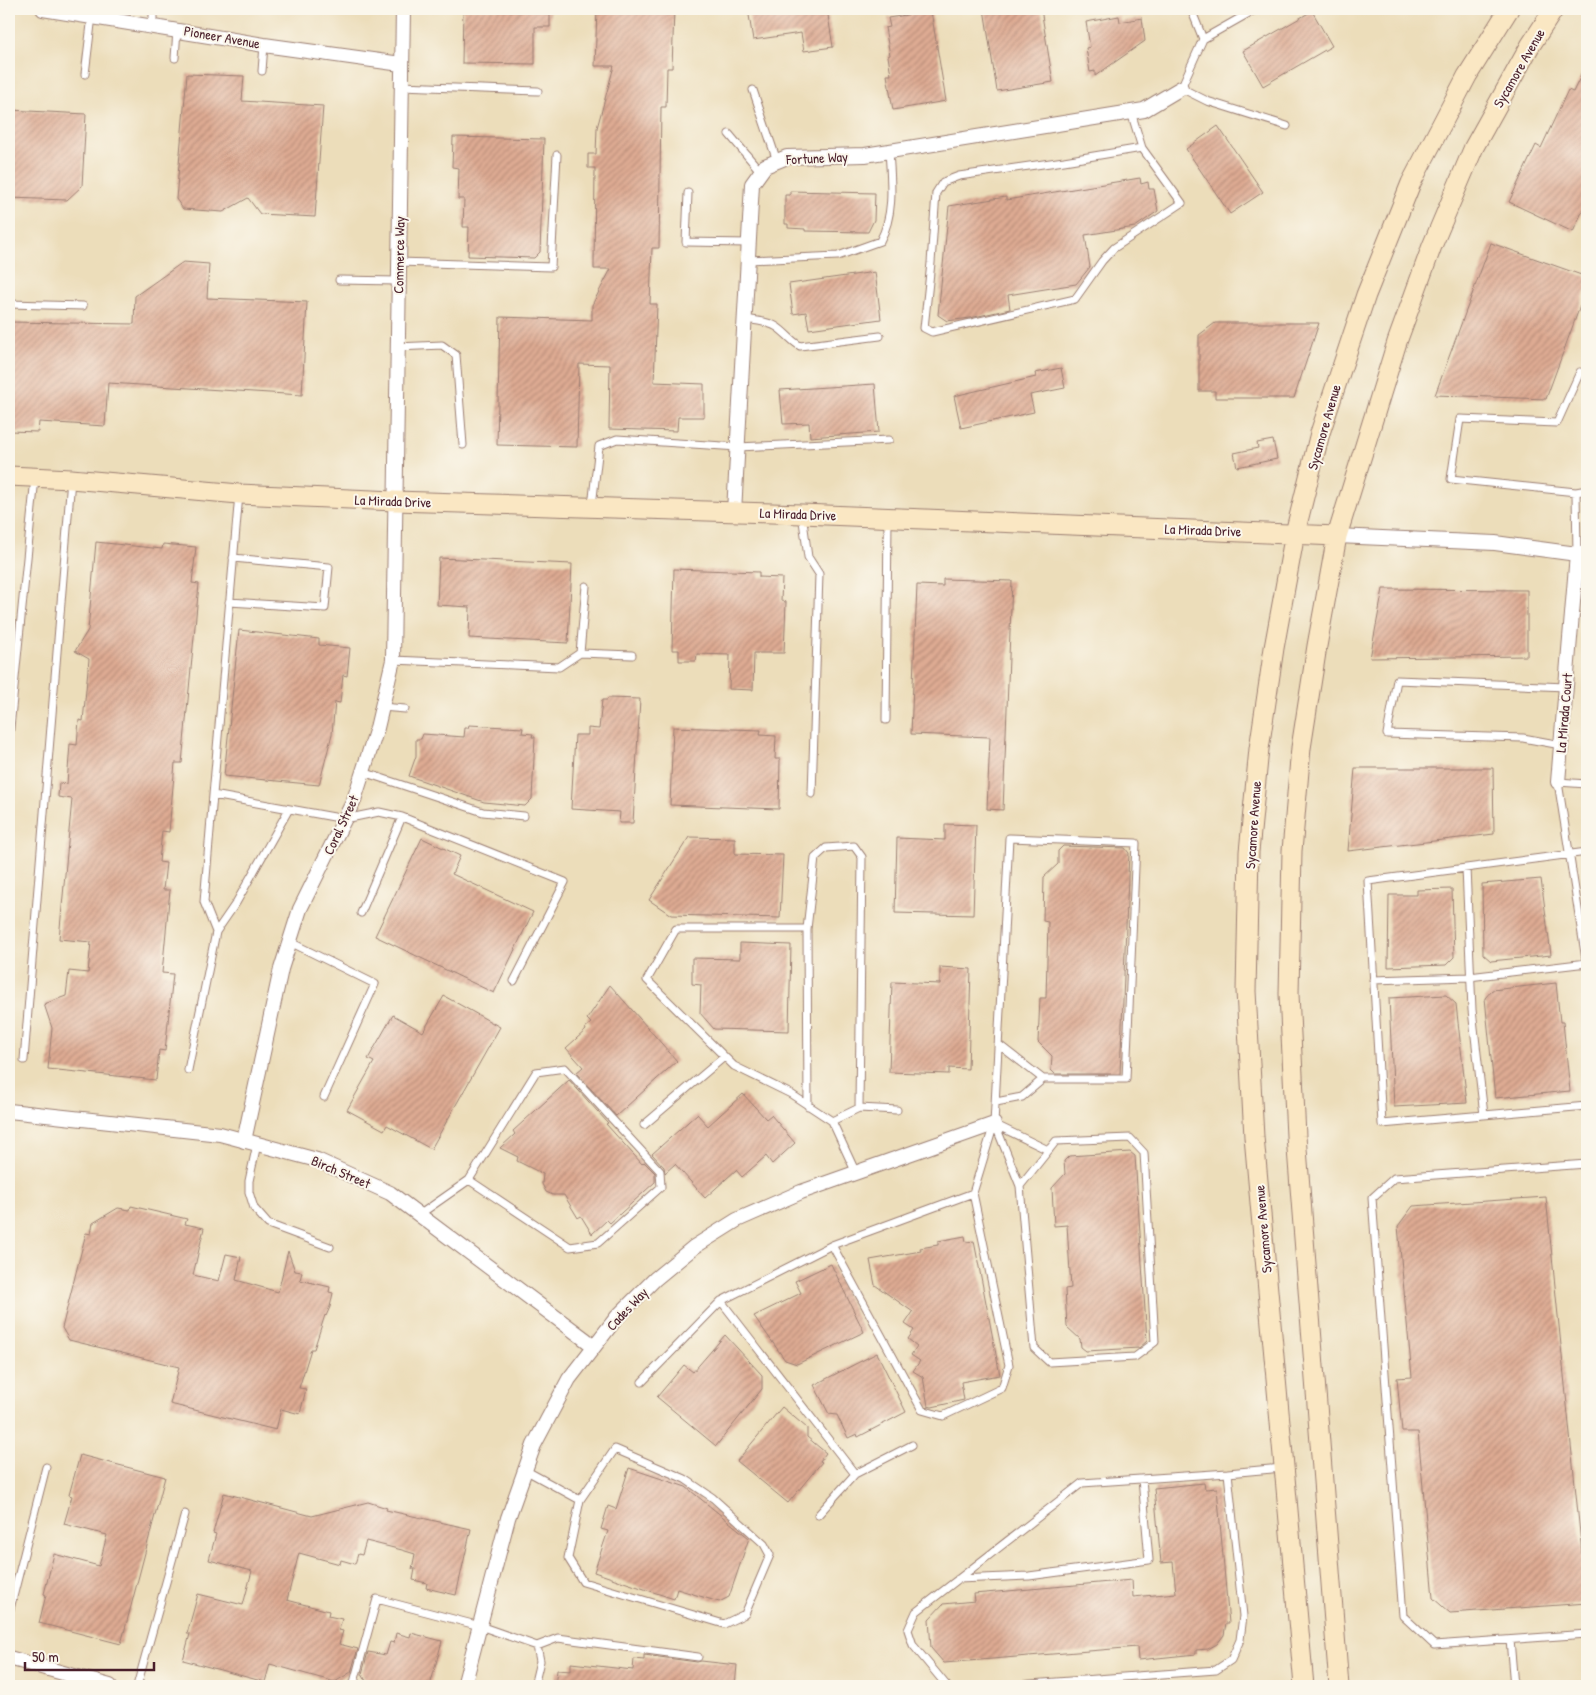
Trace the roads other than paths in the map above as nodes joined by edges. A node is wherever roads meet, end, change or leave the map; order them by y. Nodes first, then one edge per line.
1 (43, 9) edge
2 (153, 9) edge
3 (403, 9) edge
4 (1191, 9) edge
5 (1256, 9) edge
6 (1509, 9) edge
7 (1554, 9) edge
8 (92, 16) junction
9 (153, 26) junction
10 (177, 29) junction
11 (1203, 39) junction
12 (264, 45) junction
13 (175, 58) dead end
14 (402, 64) junction
15 (262, 71) dead end
16 (85, 74) dead end
17 (401, 86) junction
18 (1181, 88) junction
19 (753, 90) dead end
20 (538, 91) dead end
21 (1131, 112) junction
22 (1287, 126) dead end
23 (729, 134) dead end
24 (1142, 148) junction
25 (889, 151) junction
26 (557, 155) dead end
27 (777, 161) junction
28 (761, 172) junction
29 (688, 193) dead end
30 (749, 243) junction
31 (748, 260) junction
32 (398, 262) junction
33 (339, 280) dead end
34 (398, 282) junction
35 (9, 304) edge
36 (83, 306) dead end
37 (745, 319) junction
38 (880, 336) dead end
39 (397, 347) junction
40 (1580, 372) dead end
41 (889, 440) dead end
42 (463, 445) dead end
43 (738, 446) junction
44 (9, 476) edge
45 (36, 477) junction
46 (71, 479) junction
47 (1587, 490) edge
48 (1576, 492) junction
49 (238, 494) junction
50 (395, 501) junction
51 (592, 507) junction
52 (734, 512) junction
53 (802, 514) junction
54 (888, 517) junction
55 (1295, 533) junction
56 (1337, 536) junction
57 (1582, 553) edge
58 (233, 558) junction
59 (586, 586) dead end
60 (229, 602) junction
61 (580, 653) junction
62 (632, 654) dead end
63 (393, 660) junction
64 (1566, 686) junction
65 (382, 707) junction
66 (405, 709) dead end
67 (886, 720) dead end
68 (9, 738) edge
69 (1561, 745) junction
70 (363, 772) junction
71 (1558, 782) junction
72 (1587, 784) edge
73 (812, 794) dead end
74 (213, 795) junction
75 (289, 809) junction
76 (524, 816) dead end
77 (402, 817) junction
78 (345, 819) junction
79 (1587, 852) edge
80 (1569, 854) junction
81 (1466, 868) junction
82 (361, 913) dead end
83 (808, 928) junction
84 (216, 932) junction
85 (1585, 938) edge
86 (290, 942) junction
87 (1587, 964) edge
88 (1469, 977) junction
89 (1373, 980) junction
90 (514, 981) dead end
91 (998, 1044) junction
92 (724, 1057) junction
93 (24, 1060) dead end
94 (188, 1070) dead end
95 (1043, 1078) junction
96 (324, 1098) dead end
97 (996, 1102) junction
98 (808, 1106) junction
99 (1587, 1106) edge
100 (859, 1108) junction
101 (896, 1110) dead end
102 (9, 1111) edge
103 (1484, 1115) junction
104 (832, 1121) junction
105 (994, 1124) junction
106 (644, 1125) dead end
107 (251, 1143) junction
108 (1048, 1150) junction
109 (1587, 1164) edge
110 (856, 1173) junction
111 (469, 1180) junction
112 (1020, 1186) junction
113 (973, 1193) junction
114 (418, 1215) junction
115 (832, 1245) junction
116 (330, 1247) dead end
117 (720, 1301) junction
118 (594, 1346) junction
119 (642, 1382) dead end
120 (912, 1444) dead end
121 (46, 1467) dead end
122 (1284, 1468) junction
123 (525, 1470) junction
124 (1228, 1473) junction
125 (855, 1474) junction
126 (1142, 1479) junction
127 (580, 1500) junction
128 (185, 1514) dead end
129 (818, 1515) dead end
130 (958, 1579) junction
131 (9, 1613) edge
132 (480, 1626) junction
133 (1587, 1634) edge
134 (1510, 1640) junction
135 (537, 1646) junction
136 (698, 1657) dead end
137 (9, 1658) edge
138 (1587, 1685) edge
139 (110, 1686) edge
140 (137, 1686) edge
141 (353, 1686) edge
142 (464, 1686) edge
143 (534, 1686) edge
144 (947, 1686) edge
145 (1004, 1686) edge
146 (1304, 1686) edge
147 (1339, 1686) edge
148 (1514, 1686) edge
149 (1573, 1686) edge

1 - 8 street, Pioneer Avenue
2 - 9 lane
3 - 14 street, Commerce Way
4 - 11 lane
5 - 11 lane
6 - 55 main road, Sycamore Avenue
7 - 56 main road, Sycamore Avenue
8 - 9 street, Pioneer Avenue
8 - 16 lane
9 - 10 street, Pioneer Avenue
10 - 12 street, Pioneer Avenue
10 - 13 lane
11 - 18 lane
12 - 14 street, Pioneer Avenue
12 - 15 lane
14 - 17 street, Commerce Way
17 - 20 lane
17 - 32 street, Commerce Way
18 - 21 street, Fortune Way
18 - 22 lane
19 - 27 lane
21 - 24 lane
21 - 25 street, Fortune Way
23 - 28 lane
24 - 24 lane
25 - 27 street, Fortune Way
25 - 31 lane
26 - 32 lane
27 - 28 street, Fortune Way
28 - 30 street
29 - 30 lane
30 - 31 street
31 - 37 street
32 - 34 street, Commerce Way
33 - 34 lane
34 - 39 street, Commerce Way
35 - 36 lane
37 - 38 lane
37 - 43 street
39 - 42 lane
39 - 50 street, Commerce Way
40 - 48 lane
41 - 43 lane
43 - 51 lane
43 - 52 street
44 - 45 main road, La Mirada Drive
45 - 46 main road, La Mirada Drive
45 - 68 lane
46 - 49 main road, La Mirada Drive
46 - 93 lane
47 - 48 lane
48 - 57 lane
49 - 50 main road, La Mirada Drive
49 - 58 lane
50 - 51 main road, La Mirada Drive
50 - 63 street, Coral Street
51 - 52 main road, La Mirada Drive
52 - 53 main road, La Mirada Drive
53 - 54 main road, La Mirada Drive
53 - 73 lane
54 - 55 main road, La Mirada Drive
54 - 67 lane
55 - 56 main road, La Mirada Drive
55 - 122 main road, Sycamore Avenue
56 - 57 street, La Mirada Drive
56 - 147 main road, Sycamore Avenue
57 - 64 street, La Mirada Court
58 - 60 lane
58 - 60 lane
59 - 61 lane
60 - 74 lane
61 - 62 lane
61 - 63 lane
63 - 65 street, Coral Street
64 - 69 street, La Mirada Court
64 - 69 lane
65 - 66 lane
65 - 70 street, Coral Street
69 - 71 street, La Mirada Court
70 - 76 lane
70 - 78 street, Coral Street
71 - 72 lane
71 - 80 lane
74 - 75 lane
74 - 84 lane
75 - 78 lane
75 - 84 lane
77 - 78 lane
77 - 82 lane
77 - 90 lane
78 - 86 street, Coral Street
79 - 80 lane
80 - 81 lane
80 - 85 lane
81 - 88 lane
81 - 89 lane
83 - 92 lane
83 - 98 lane
83 - 100 lane
84 - 94 lane
85 - 87 lane
86 - 96 lane
86 - 107 street, Coral Street
87 - 88 lane
88 - 89 lane
88 - 103 lane
89 - 103 lane
91 - 95 lane
91 - 95 lane
91 - 97 lane
92 - 98 lane
92 - 106 lane
95 - 97 lane
97 - 105 lane
98 - 104 lane
99 - 103 lane
100 - 101 lane
100 - 104 lane
102 - 107 street, Birch Street
104 - 110 lane
105 - 108 lane
105 - 110 street, Cades Way
105 - 112 lane
105 - 113 lane
107 - 114 street, Birch Street
107 - 116 lane
108 - 112 lane
108 - 112 lane
109 - 134 lane
110 - 118 street, Cades Way
111 - 111 lane
111 - 114 lane
113 - 115 lane
113 - 115 lane
114 - 118 street, Birch Street
115 - 117 lane
117 - 119 lane
117 - 125 lane
118 - 123 street, Cades Way
120 - 125 lane
121 - 131 lane
122 - 124 lane
122 - 146 main road, Sycamore Avenue
123 - 127 lane
123 - 132 street, Cades Way
124 - 126 lane
124 - 145 lane
125 - 129 lane
126 - 130 lane
126 - 130 lane
127 - 127 lane
128 - 140 lane
130 - 144 lane
132 - 135 lane
132 - 141 lane
132 - 142 street, Cades Way
133 - 134 lane
134 - 148 lane
135 - 136 lane
135 - 143 lane
137 - 139 street
138 - 149 lane

